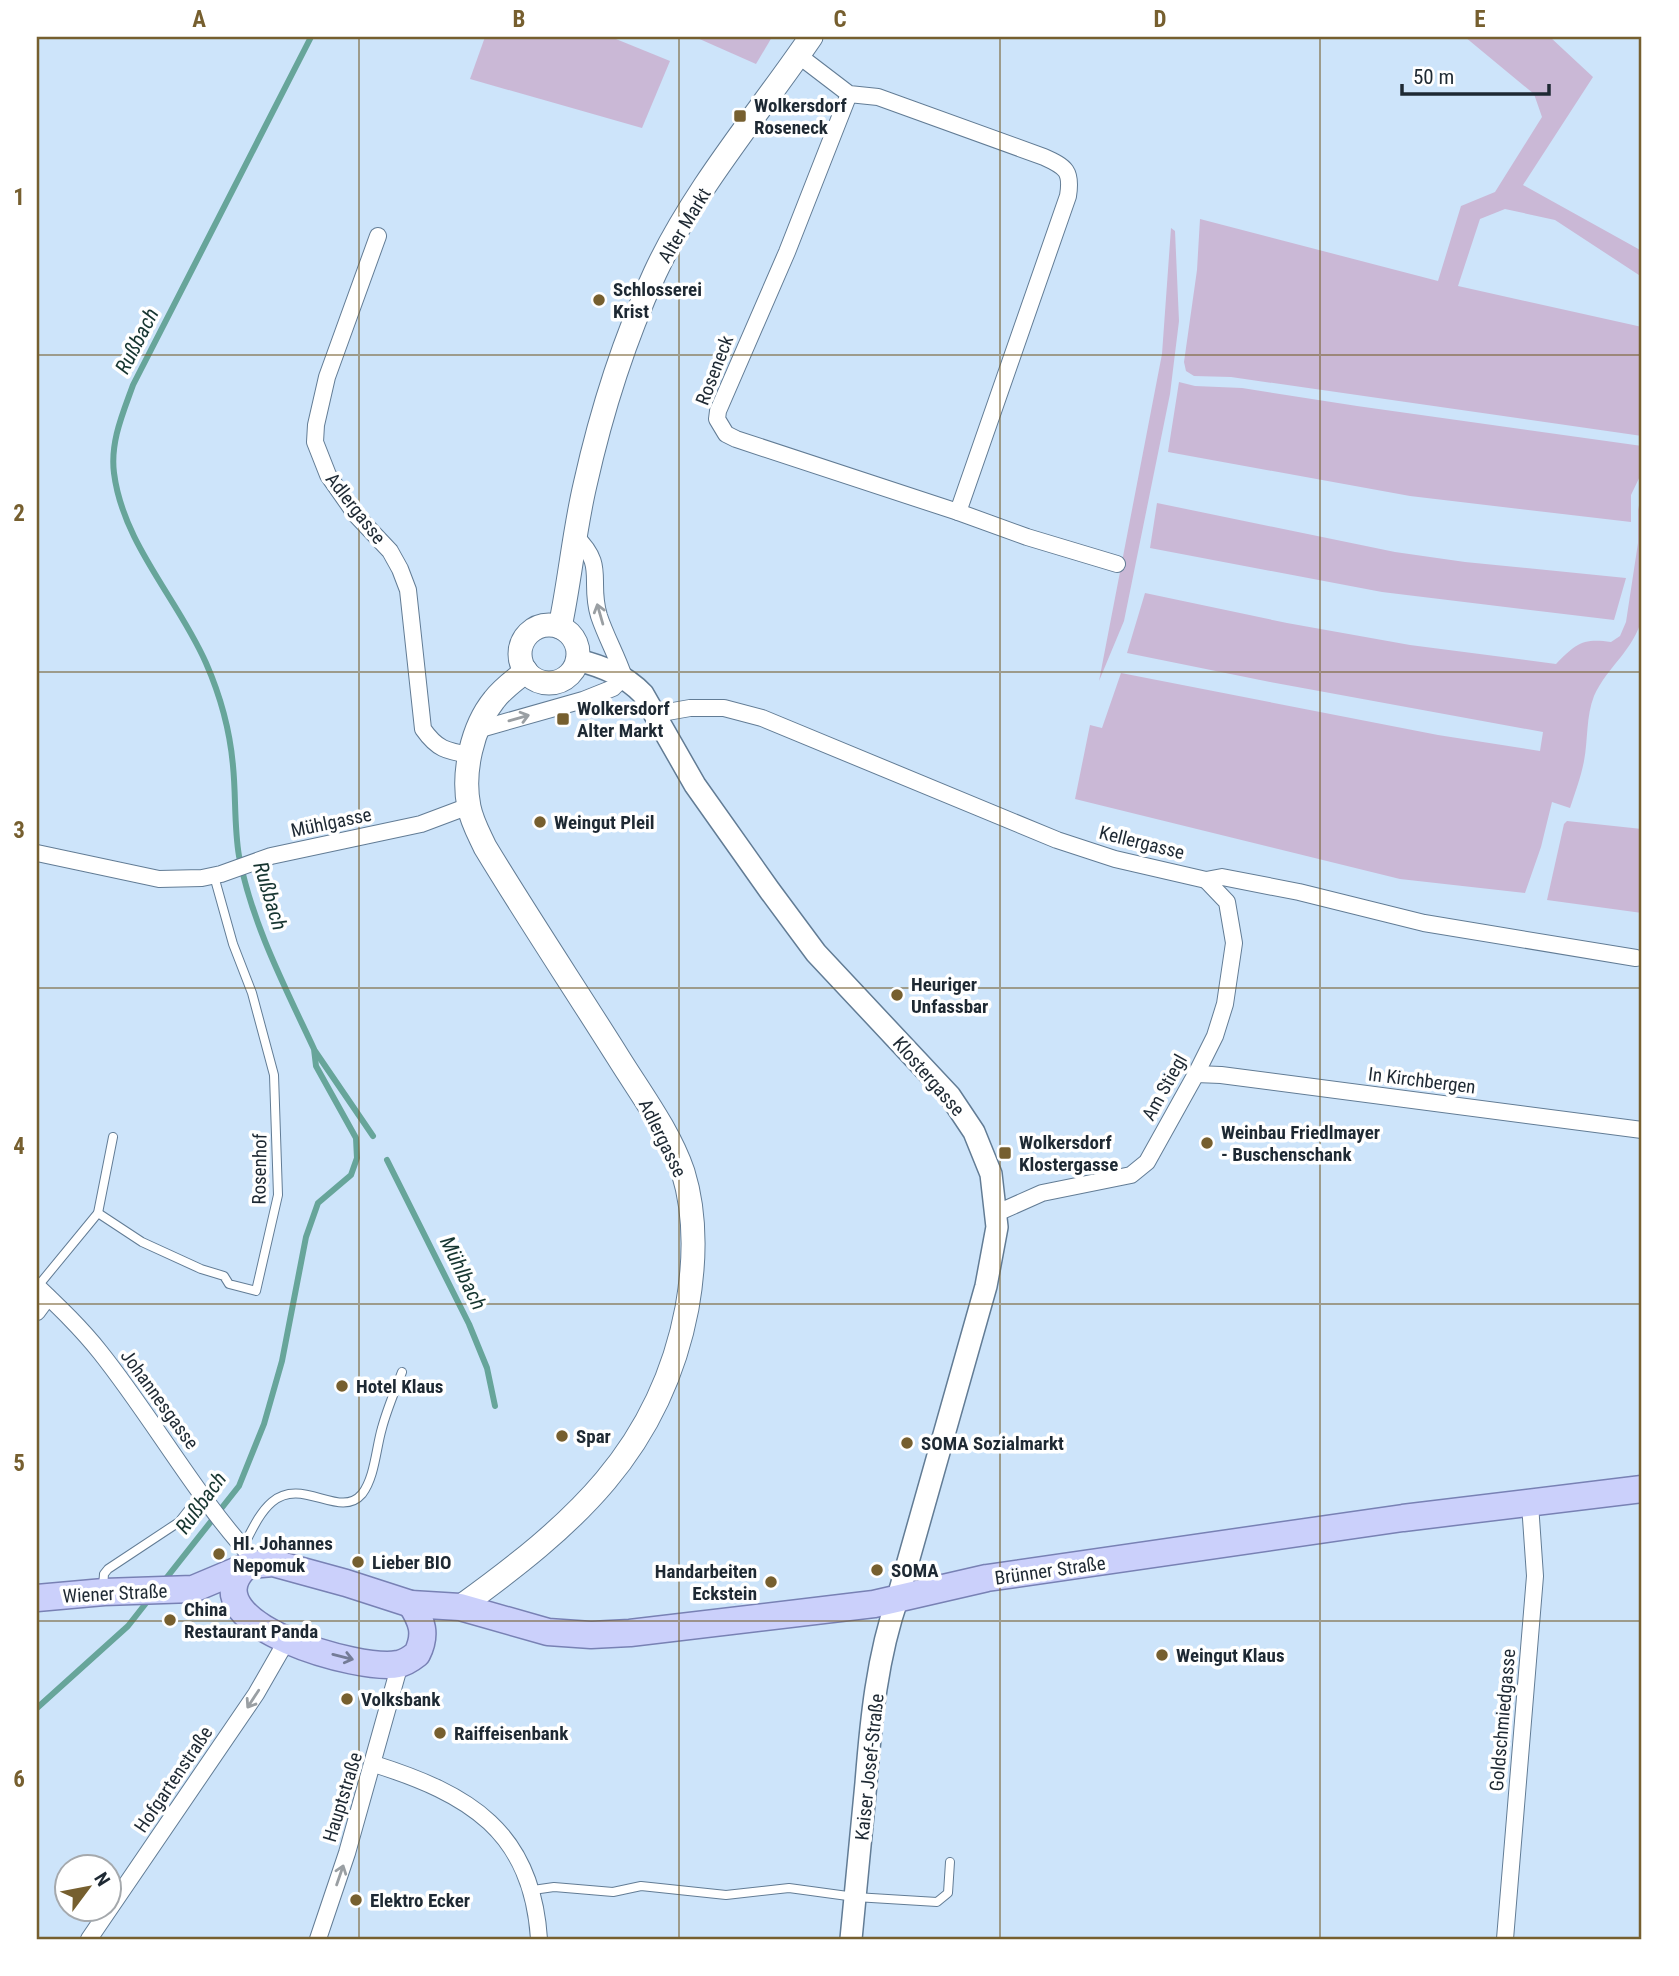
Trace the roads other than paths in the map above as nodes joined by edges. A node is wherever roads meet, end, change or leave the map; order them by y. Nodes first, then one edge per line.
1 (804, 46) edge
2 (849, 94) junction
3 (378, 236) dead end
4 (958, 512) junction
5 (575, 536) junction
6 (1117, 564) dead end
7 (560, 627) junction
8 (577, 660) junction
9 (526, 671) junction
10 (624, 677) junction
11 (656, 714) junction
12 (477, 730) junction
13 (470, 755) junction
14 (469, 806) junction
15 (37, 853) edge
16 (218, 875) junction
17 (1206, 880) junction
18 (1636, 958) dead end
19 (1196, 1074) junction
20 (1642, 1130) edge
21 (113, 1138) dead end
22 (98, 1213) junction
23 (997, 1213) junction
24 (41, 1290) edge
25 (37, 1312) edge
26 (402, 1372) dead end
27 (1642, 1489) edge
28 (204, 1497) junction
29 (1530, 1504) junction
30 (248, 1560) junction
31 (184, 1589) junction
32 (116, 1591) junction
33 (898, 1597) junction
34 (37, 1598) edge
35 (411, 1604) junction
36 (460, 1607) junction
37 (242, 1612) junction
38 (287, 1640) junction
39 (422, 1645) junction
40 (400, 1664) junction
41 (374, 1764) junction
42 (950, 1862) dead end
43 (533, 1890) junction
44 (855, 1897) junction
45 (89, 1939) edge
46 (317, 1939) edge
47 (539, 1939) edge
48 (851, 1939) edge
49 (1506, 1939) edge

1 - 2 street
1 - 5 main road, Alter Markt
2 - 4 street
2 - 4 street, Roseneck
3 - 13 street, Adlergasse
4 - 6 street, Roseneck
5 - 7 main road, Alter Markt
10 -> 5 street
7 - 8 main road
7 - 9 main road
8 - 9 main road
8 - 10 street, Klostergasse
9 - 12 main road, Adlergasse
10 - 11 street, Klostergasse
12 -> 10 street
11 - 17 street, Kellergasse
11 - 23 street, Klostergasse
12 - 13 main road, Adlergasse
13 - 14 main road, Adlergasse
14 - 16 street, Mühlgasse
14 - 36 main road, Adlergasse
15 - 16 street, Mühlgasse
16 - 22 lane, Rosenhof
17 - 18 street, Kellergasse
17 - 19 street, Am Stiegl
19 - 20 street, In Kirchbergen
19 - 23 street, Am Stiegl
21 - 22 lane
22 - 24 lane
23 - 33 street, Klostergasse
24 - 25 street
24 - 28 street, Johannesgasse
26 - 30 lane
27 - 29 main road, Brünner Straße
28 - 30 street, Johannesgasse
28 - 32 lane
29 - 33 main road, Brünner Straße
29 - 49 street, Goldschmiedgasse
30 - 31 main road
30 - 35 main road, Brünner Straße
30 - 37 main road
31 - 32 main road, Wiener Straße
31 - 37 main road
32 - 34 main road, Wiener Straße
33 - 36 main road, Brünner Straße
33 - 44 street, Kaiser Josef-Straße
35 - 36 main road, Brünner Straße
35 - 39 main road
36 - 39 main road
37 - 38 main road
38 -> 40 main road
38 -> 45 street, Hofgartenstraße
39 - 40 main road
40 - 41 street, Hauptstraße
41 - 43 street
46 -> 41 street, Hauptstraße
42 - 44 lane
43 - 44 lane
43 - 47 street
44 - 48 street, Kaiser Josef-Straße

